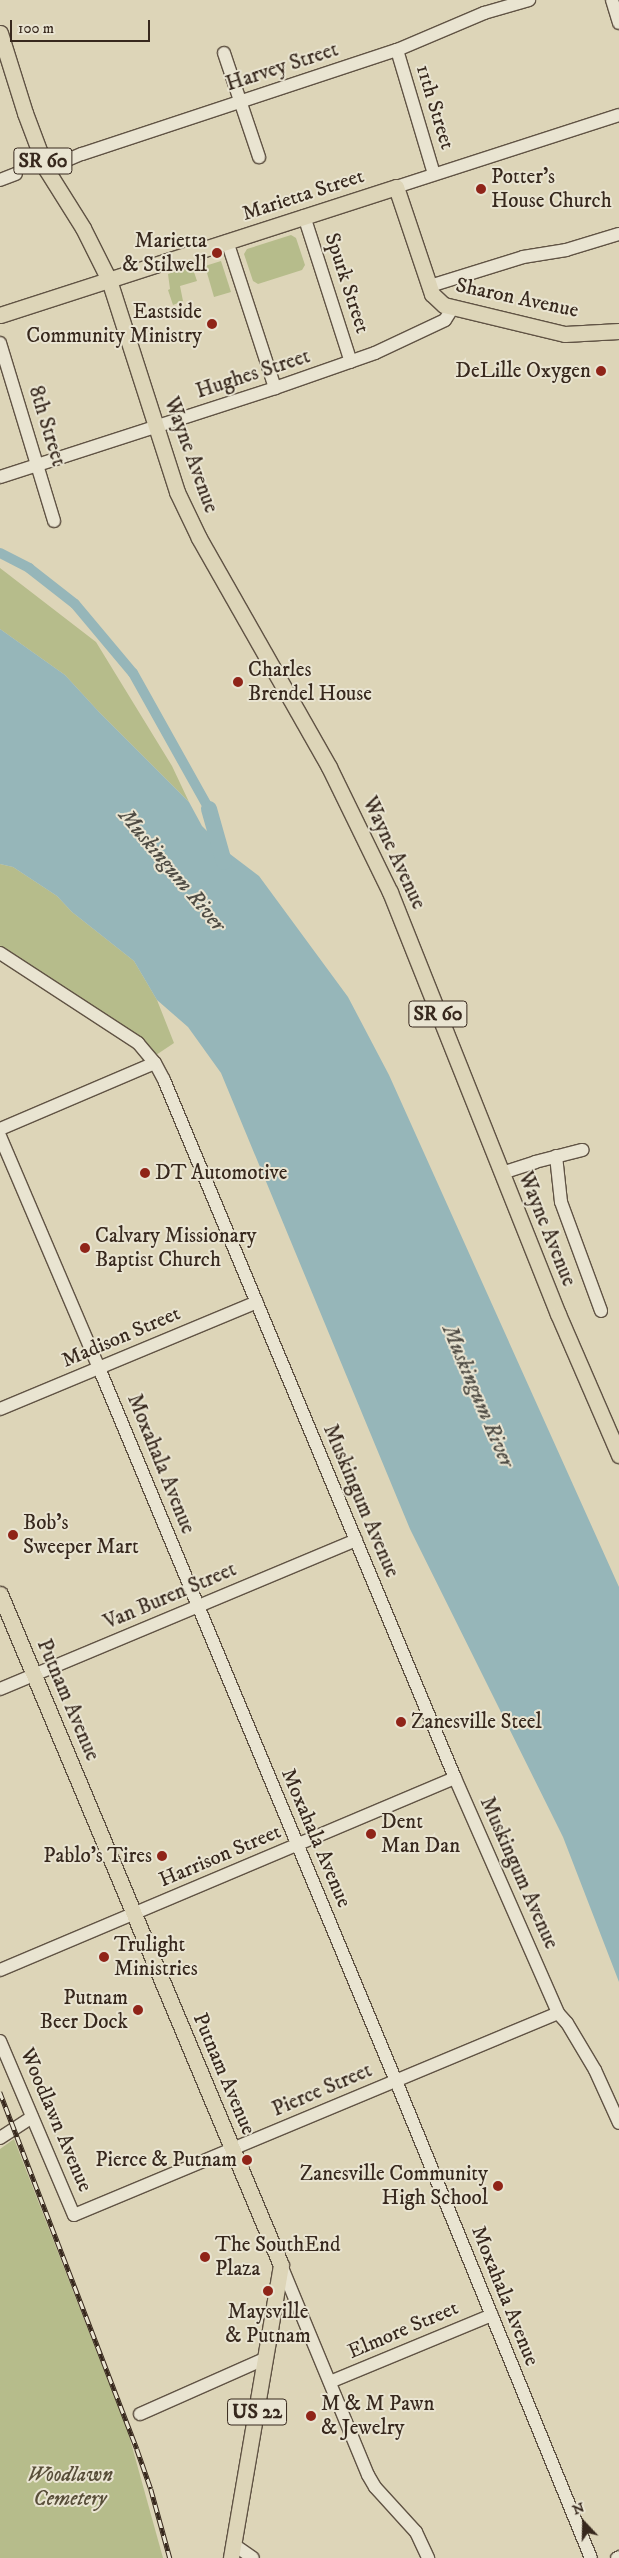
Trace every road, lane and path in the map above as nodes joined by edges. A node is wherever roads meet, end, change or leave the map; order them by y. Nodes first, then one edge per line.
1 (529, 0) edge
2 (612, 0) edge
3 (619, 23) edge
4 (0, 33) edge
5 (397, 50) junction
6 (224, 53) dead end
7 (239, 102) junction
8 (619, 115) edge
9 (259, 157) dead end
10 (46, 169) junction
11 (16, 174) dead end
12 (434, 174) junction
13 (0, 180) edge
14 (396, 187) junction
15 (304, 216) junction
16 (619, 234) edge
17 (227, 241) junction
18 (109, 280) junction
19 (430, 286) junction
20 (452, 309) junction
21 (0, 314) edge
22 (619, 330) edge
23 (0, 343) edge
24 (351, 362) junction
25 (275, 388) junction
26 (157, 427) junction
27 (38, 465) junction
28 (0, 477) edge
29 (54, 521) dead end
30 (0, 953) edge
31 (155, 1063) junction
32 (0, 1129) edge
33 (0, 1136) edge
34 (582, 1150) dead end
35 (556, 1156) junction
36 (502, 1174) junction
37 (257, 1302) junction
38 (602, 1311) dead end
39 (99, 1368) junction
40 (0, 1409) edge
41 (619, 1455) edge
42 (356, 1540) junction
43 (0, 1594) edge
44 (198, 1606) junction
45 (34, 1675) junction
46 (0, 1689) edge
47 (455, 1778) junction
48 (297, 1845) junction
49 (134, 1914) junction
50 (0, 1970) edge
51 (558, 2014) junction
52 (0, 2041) edge
53 (396, 2081) junction
54 (32, 2117) junction
55 (619, 2123) edge
56 (0, 2138) edge
57 (233, 2149) junction
58 (74, 2215) joint
59 (281, 2265) junction
60 (492, 2315) junction
61 (264, 2360) junction
62 (330, 2382) junction
63 (140, 2414) dead end
64 (232, 2551) edge
65 (253, 2558) edge
66 (428, 2558) edge
67 (591, 2558) edge

1 - 5 street, Harvey Street
2 - 3 street
4 - 10 main road, SR 60
5 - 7 street, Harvey Street
5 - 12 street, 11th Street
6 - 7 street
7 - 9 street
7 - 10 street, Harvey Street
8 - 12 street, Marietta Street
10 - 18 main road, SR 60
11 - 13 street
12 - 14 street, Marietta Street
14 - 15 main road, Marietta Street
14 - 19 main road, Sharon Avenue
15 - 17 main road, Marietta Street
15 - 24 street, Spurk Street
16 - 19 street
17 - 18 main road, Marietta Street
17 - 25 street
18 - 21 main road, Marietta Street
18 - 26 main road, Wayne Avenue / SR 60
19 - 20 main road, Sharon Avenue
20 - 22 main road, Sharon Avenue
20 - 24 street, Hughes Street
23 - 27 street, 8th Street
24 - 25 street, Hughes Street
25 - 26 street, Hughes Street
26 - 27 street, Hughes Street
26 - 36 main road, Wayne Avenue / SR 60
27 - 28 street, Hughes Street
27 - 29 street, 8th Street
30 - 31 street, Muskingum Avenue
31 - 32 street
31 - 37 street, Muskingum Avenue
33 - 39 street, Moxahala Avenue
34 - 35 street
35 - 36 street
35 - 38 street
36 - 41 main road, Wayne Avenue / SR 60
37 - 39 street, Madison Street
37 - 42 street, Muskingum Avenue
39 - 40 street, Madison Street
39 - 44 street, Moxahala Avenue
42 - 44 street, Van Buren Street
42 - 47 street, Muskingum Avenue
43 - 45 main road, Putnam Avenue
44 - 45 street, Van Buren Street
44 - 48 street, Moxahala Avenue
45 - 46 street, Van Buren Street
45 - 49 main road, Putnam Avenue
47 - 48 street, Harrison Street
47 - 51 street, Muskingum Avenue
48 - 49 street, Harrison Street
48 - 53 street, Moxahala Avenue
49 - 50 street, Harrison Street
49 - 57 main road, Putnam Avenue
51 - 53 street, Pierce Street
51 - 55 street, Muskingum Avenue
52 - 54 street, Woodlawn Avenue
53 - 57 street, Pierce Street
53 - 60 street, Moxahala Avenue
54 - 56 street
54 - 58 street, Woodlawn Avenue
57 - 58 street, Pierce Street
57 - 59 main road, Putnam Avenue
59 - 61 main road, US 22
59 - 62 street, Putnam Avenue
60 - 62 street, Elmore Street
60 - 67 street, Moxahala Avenue
61 - 63 street
61 - 64 main road, US 22
62 - 66 street, Putnam Avenue
64 - 65 street

